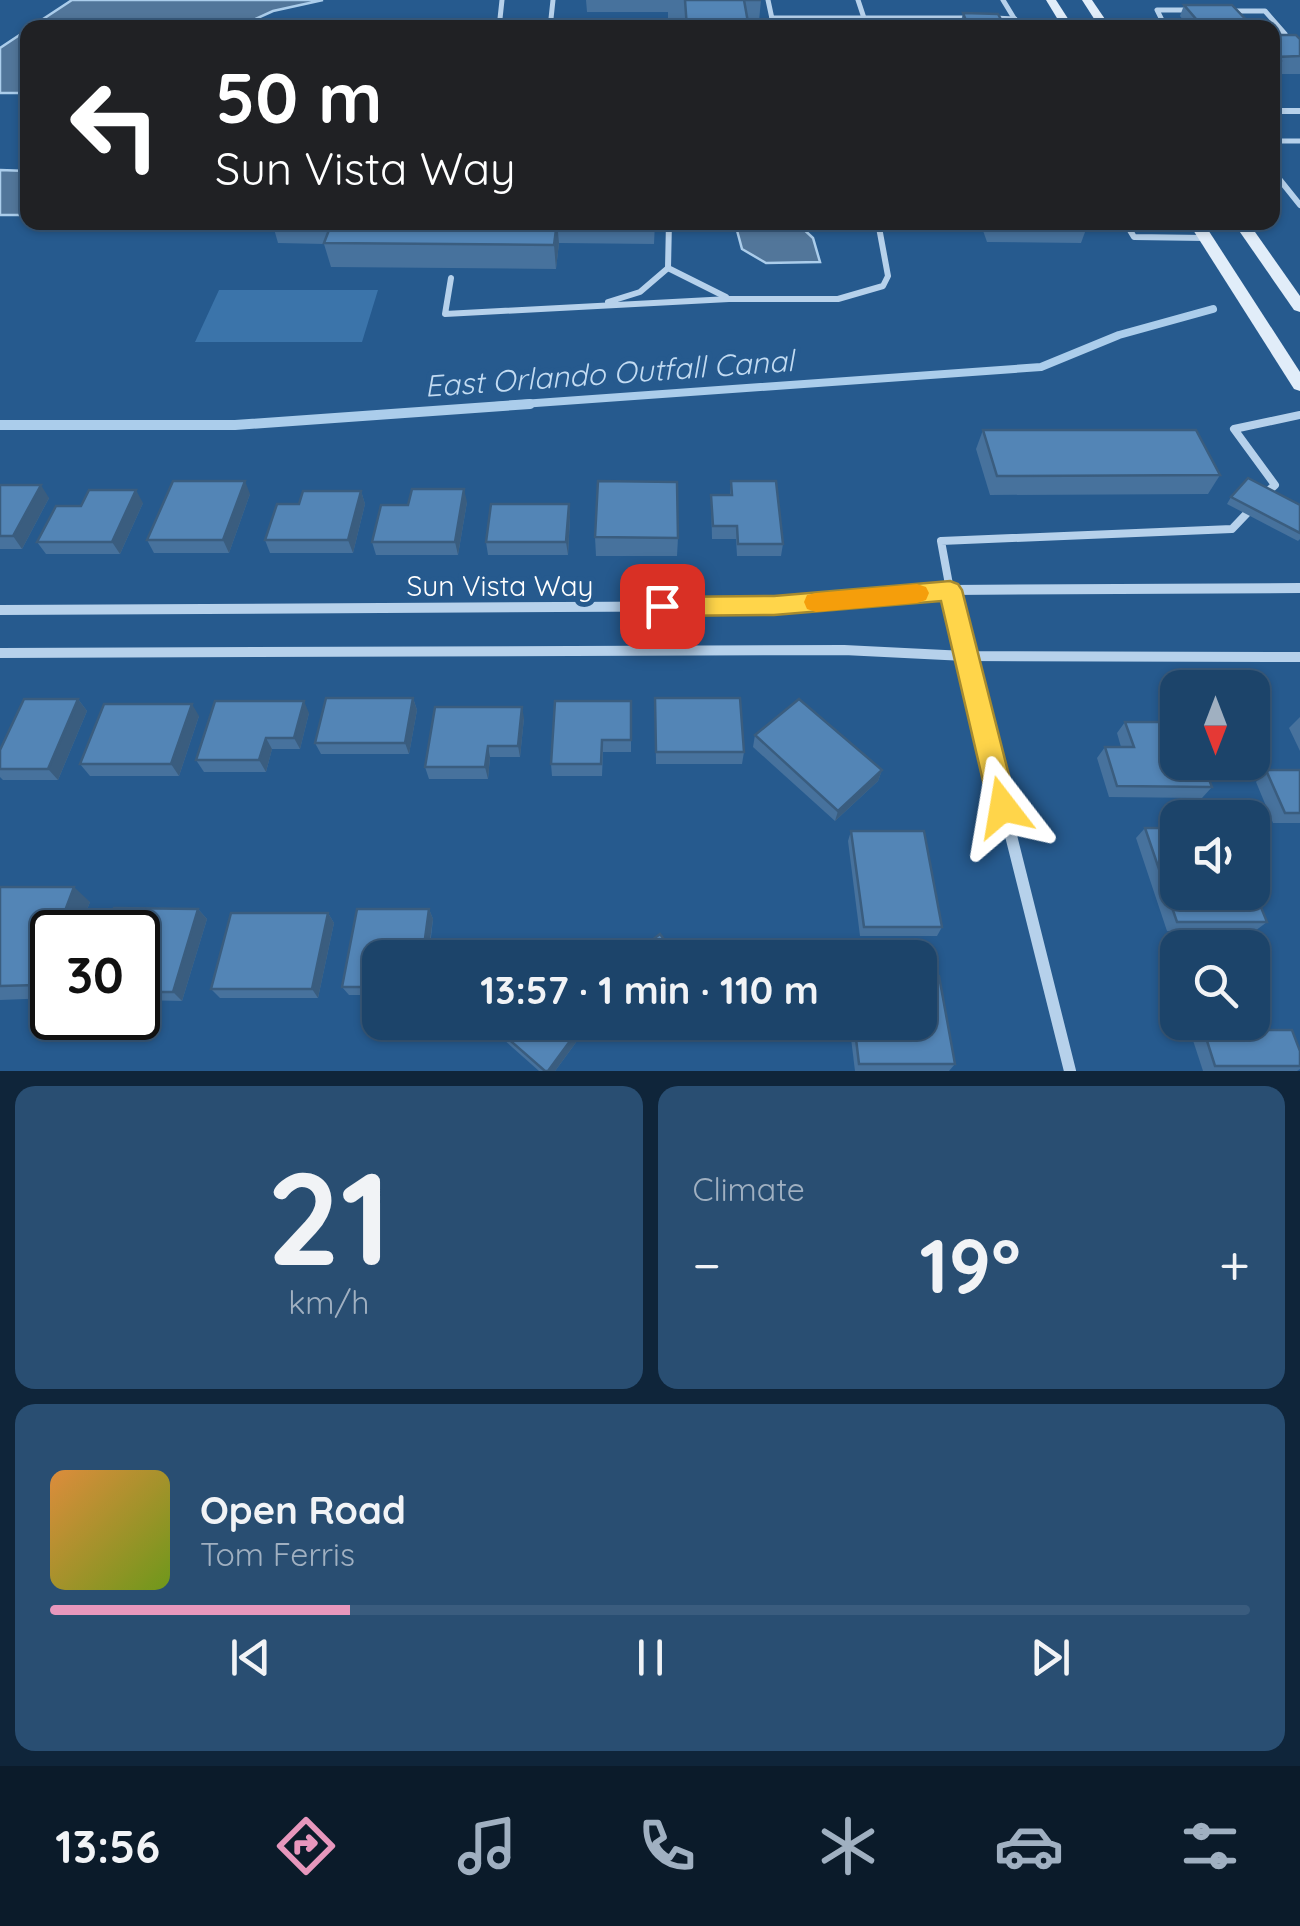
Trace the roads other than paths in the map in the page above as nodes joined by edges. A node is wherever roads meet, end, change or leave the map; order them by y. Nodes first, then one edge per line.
1 (768, 0) edge
2 (858, 0) edge
3 (1003, 0) edge
4 (1051, 0) edge
5 (1196, 10) edge
6 (1230, 11) edge
7 (772, 18) joint
8 (864, 18) junction
9 (916, 18) joint
10 (975, 18) edge
11 (995, 18) edge
12 (1016, 20) joint
13 (1066, 20) edge
14 (1162, 20) edge
15 (1273, 20) edge
16 (1280, 28) edge
17 (1285, 34) edge
18 (1280, 184) edge
19 (1300, 204) edge
20 (668, 230) edge
21 (879, 230) edge
22 (1130, 230) edge
23 (1200, 230) edge
24 (1246, 230) edge
25 (668, 268) junction
26 (451, 278) dead end
27 (729, 298) junction
28 (597, 306) junction
29 (1300, 307) edge
30 (1300, 384) edge
31 (1300, 415) edge
32 (1300, 588) edge
33 (950, 590) junction
34 (0, 610) edge
35 (0, 652) edge
36 (965, 656) junction
37 (1300, 657) edge
38 (1070, 1071) edge

1 - 7 lane
2 - 8 lane
3 - 12 lane
4 - 13 main road
5 - 14 lane
6 - 15 lane
7 - 8 lane
8 - 9 lane
9 - 10 lane
11 - 12 lane
16 - 17 lane
18 - 19 lane
20 - 25 lane
21 - 27 lane
22 - 23 lane
23 - 30 main road
24 - 29 main road
25 - 27 lane
25 - 28 lane
26 - 28 lane
27 - 28 lane
31 - 33 lane
32 - 33 street, Sun Vista Way
33 - 34 street, Sun Vista Way
33 - 36 street
35 - 36 street
36 - 37 street
36 - 38 street

